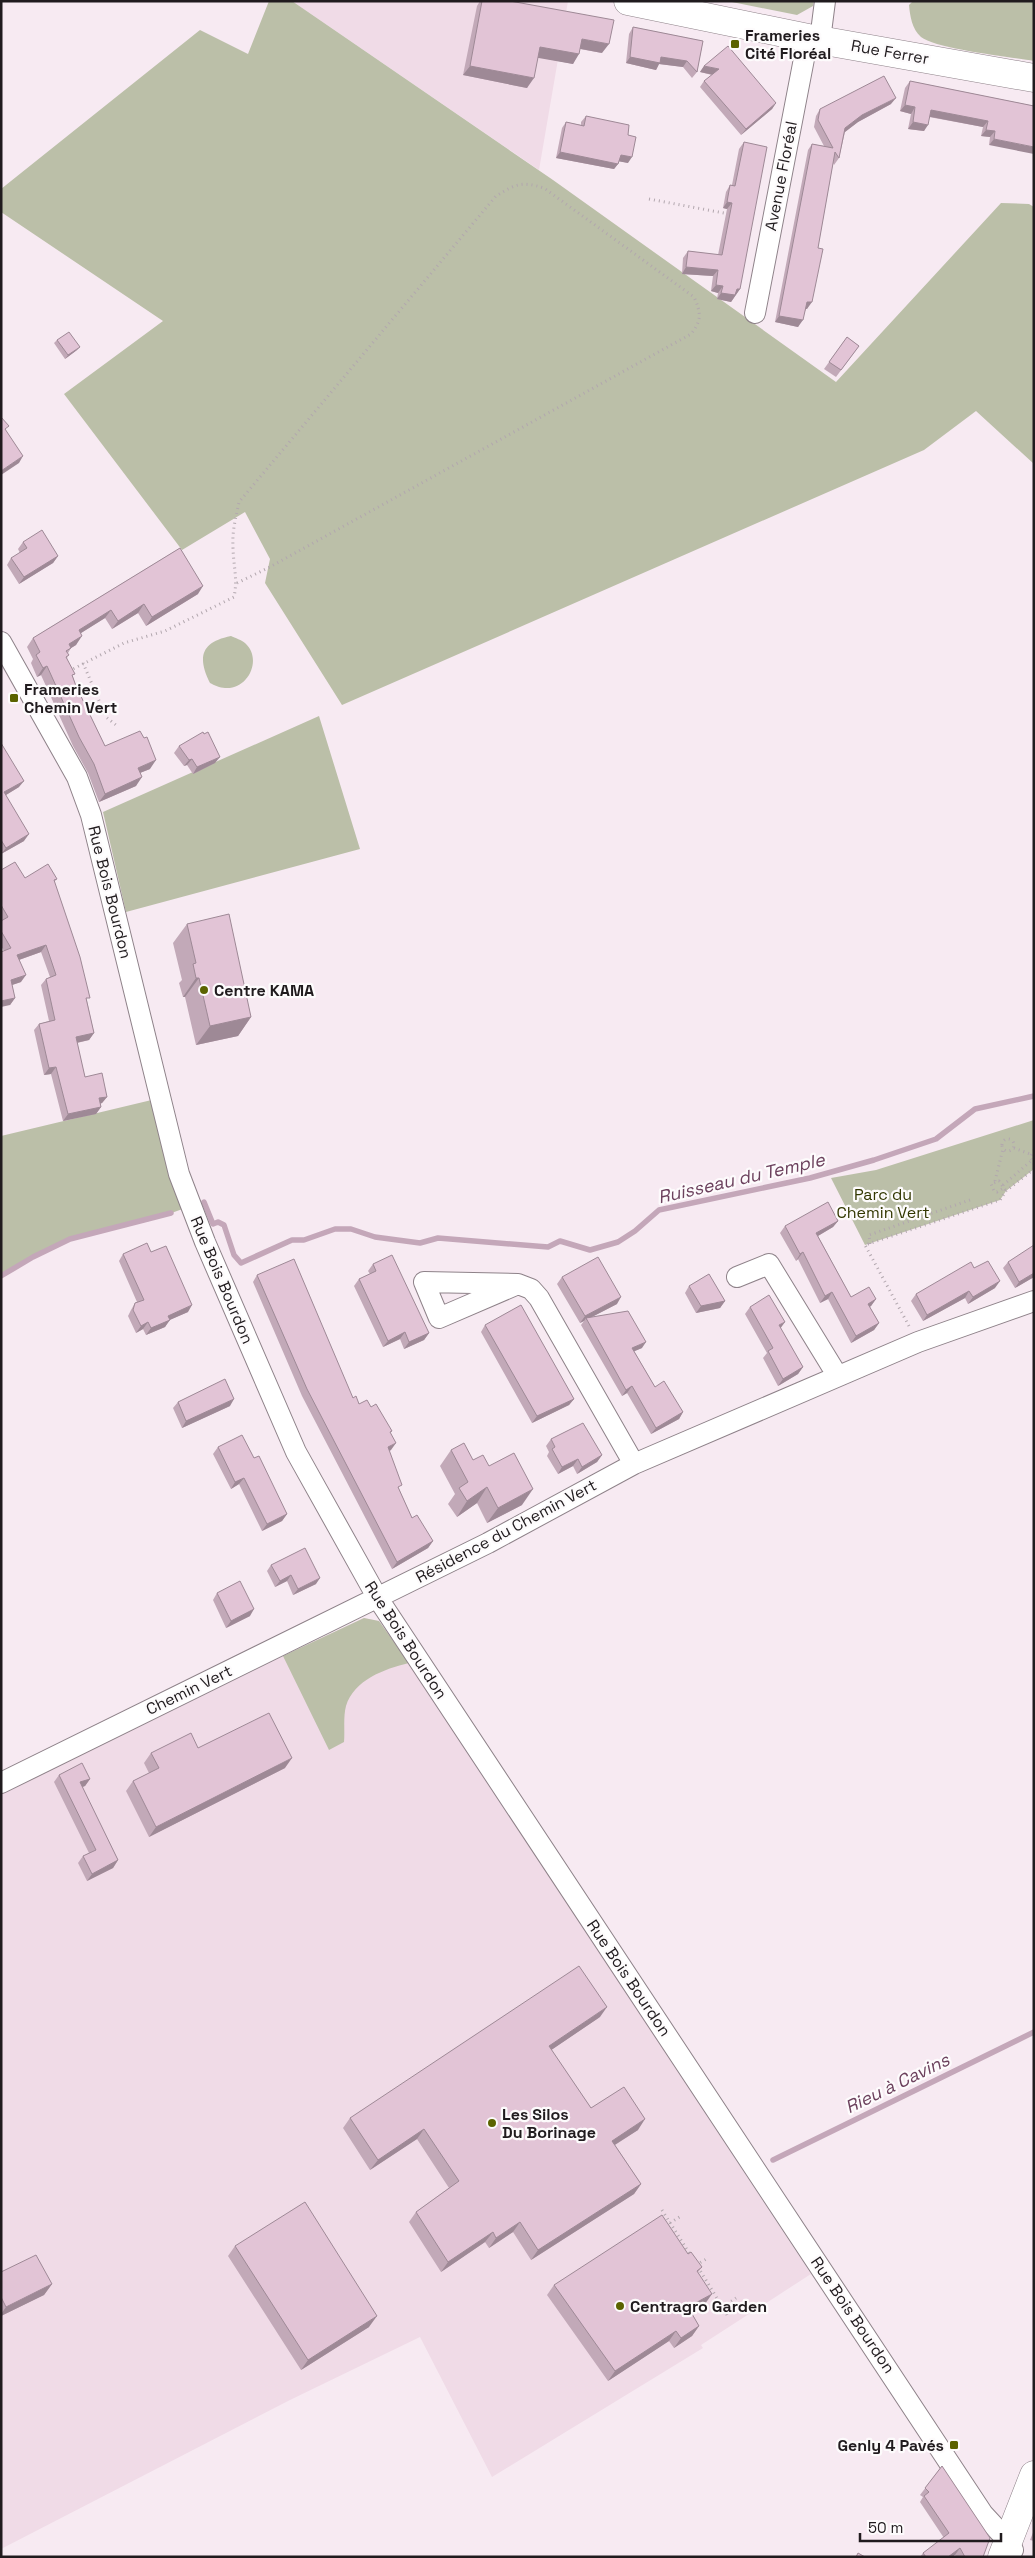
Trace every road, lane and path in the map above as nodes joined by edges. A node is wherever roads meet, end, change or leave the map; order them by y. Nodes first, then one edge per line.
1 (628, 1) edge
2 (825, 1) edge
3 (814, 39) junction
4 (1034, 78) edge
5 (649, 199) dead end
6 (734, 215) edge
7 (755, 314) dead end
8 (237, 583) junction
9 (1, 642) edge
10 (83, 663) junction
11 (66, 672) edge
12 (116, 725) dead end
13 (1014, 1148) junction
14 (1003, 1149) junction
15 (1034, 1150) edge
16 (1030, 1154) junction
17 (1032, 1162) edge
18 (1034, 1169) edge
19 (995, 1181) junction
20 (1003, 1188) junction
21 (970, 1200) dead end
22 (870, 1244) junction
23 (737, 1277) dead end
24 (518, 1284) dead end
25 (1034, 1301) edge
26 (918, 1342) junction
27 (837, 1375) junction
28 (634, 1464) junction
29 (377, 1597) junction
30 (1, 1783) edge
31 (662, 2210) dead end
32 (681, 2216) dead end
33 (670, 2224) junction
34 (708, 2258) dead end
35 (696, 2264) junction
36 (689, 2269) edge
37 (736, 2298) dead end
38 (723, 2306) junction
39 (729, 2318) dead end
40 (1034, 2475) edge
41 (1009, 2551) edge

1 - 3 main road, Rue Ferrer
2 - 3 street, Avenue Floréal
3 - 4 main road, Rue Ferrer
3 - 7 street, Avenue Floréal
5 - 6 path
8 - 8 path
8 - 10 path
9 - 29 street, Rue Bois Bourdon
10 - 11 path
10 - 12 path
13 - 14 path
13 - 14 path
13 - 16 path
14 - 19 path
15 - 16 path
16 - 17 path
17 - 20 path
18 - 20 path
19 - 20 path
19 - 20 path
20 - 22 path
21 - 22 path
22 - 26 path
23 - 27 street
24 - 28 street
25 - 26 street, Résidence du Chemin Vert
26 - 27 street, Résidence du Chemin Vert
27 - 28 street, Résidence du Chemin Vert
28 - 29 street, Résidence du Chemin Vert
29 - 30 street, Chemin Vert
29 - 41 street, Rue Bois Bourdon
31 - 33 path
32 - 33 path
33 - 35 path
34 - 35 path
35 - 36 path
35 - 38 path
37 - 38 path
38 - 39 path
40 - 41 main road

